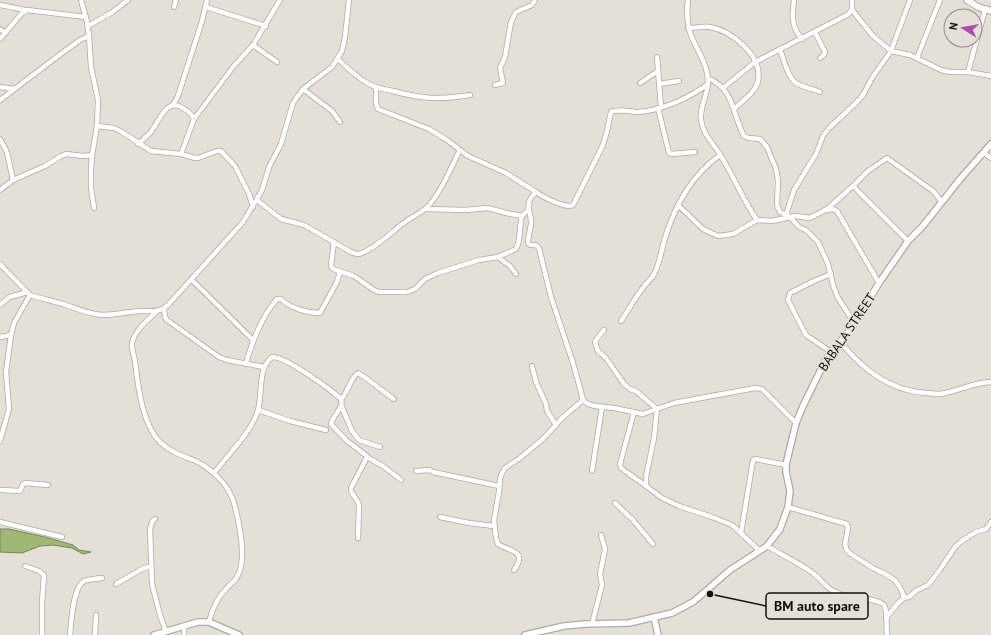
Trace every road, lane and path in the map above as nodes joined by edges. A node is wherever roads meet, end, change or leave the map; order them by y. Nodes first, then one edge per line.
1 (81, 0) edge
2 (128, 0) edge
3 (176, 0) edge
4 (207, 0) edge
5 (280, 0) edge
6 (349, 0) edge
7 (535, 0) edge
8 (688, 0) edge
9 (794, 0) edge
10 (852, 0) edge
11 (910, 0) edge
12 (940, 0) edge
13 (967, 0) edge
14 (0, 5) edge
15 (174, 7) dead end
16 (206, 7) junction
17 (25, 10) junction
18 (852, 10) junction
19 (988, 10) edge
20 (86, 17) junction
21 (88, 26) junction
22 (266, 26) junction
23 (688, 28) junction
24 (0, 29) edge
25 (815, 32) junction
26 (6, 33) junction
27 (89, 36) junction
28 (802, 38) junction
29 (0, 40) edge
30 (253, 45) junction
31 (780, 49) junction
32 (891, 51) junction
33 (657, 57) dead end
34 (820, 58) dead end
35 (917, 58) junction
36 (338, 59) junction
37 (277, 62) dead end
38 (755, 62) junction
39 (658, 71) junction
40 (968, 72) junction
41 (991, 76) edge
42 (680, 81) dead end
43 (708, 81) junction
44 (640, 83) dead end
45 (660, 84) junction
46 (495, 86) dead end
47 (0, 87) edge
48 (376, 87) junction
49 (723, 88) junction
50 (14, 89) junction
51 (303, 89) junction
52 (820, 92) dead end
53 (470, 95) dead end
54 (0, 100) edge
55 (173, 105) junction
56 (660, 107) junction
57 (734, 109) junction
58 (194, 119) junction
59 (340, 122) dead end
60 (97, 126) junction
61 (0, 139) edge
62 (138, 144) junction
63 (991, 144) edge
64 (460, 150) junction
65 (695, 152) dead end
66 (984, 153) junction
67 (181, 154) junction
68 (92, 155) junction
69 (720, 155) junction
70 (991, 158) edge
71 (13, 180) junction
72 (852, 186) junction
73 (0, 190) edge
74 (536, 192) junction
75 (257, 200) junction
76 (942, 202) junction
77 (678, 205) junction
78 (253, 207) junction
79 (94, 208) dead end
80 (425, 209) junction
81 (528, 210) junction
82 (825, 210) junction
83 (786, 215) junction
84 (522, 216) junction
85 (780, 219) junction
86 (757, 220) junction
87 (908, 241) junction
88 (334, 242) junction
89 (498, 257) junction
90 (0, 264) edge
91 (340, 272) junction
92 (516, 274) dead end
93 (831, 274) junction
94 (192, 280) junction
95 (879, 283) junction
96 (28, 294) junction
97 (0, 305) edge
98 (164, 309) junction
99 (156, 312) junction
100 (621, 320) dead end
101 (855, 324) junction
102 (604, 330) dead end
103 (11, 335) junction
104 (0, 337) edge
105 (253, 340) junction
106 (840, 342) junction
107 (830, 352) junction
108 (246, 363) junction
109 (532, 366) dead end
110 (264, 367) junction
111 (991, 382) edge
112 (341, 399) junction
113 (394, 399) dead end
114 (583, 400) junction
115 (341, 405) junction
116 (602, 407) junction
117 (657, 409) junction
118 (258, 410) junction
119 (634, 412) junction
120 (796, 423) junction
121 (556, 425) junction
122 (326, 430) dead end
123 (0, 441) edge
124 (380, 447) dead end
125 (367, 457) junction
126 (786, 465) junction
127 (416, 471) dead end
128 (592, 471) dead end
129 (214, 473) junction
130 (401, 480) dead end
131 (48, 485) dead end
132 (499, 486) junction
133 (646, 486) junction
134 (0, 490) edge
135 (614, 504) dead end
136 (788, 507) junction
137 (440, 517) dead end
138 (154, 519) dead end
139 (0, 522) edge
140 (991, 523) edge
141 (494, 526) junction
142 (741, 533) junction
143 (601, 535) dead end
144 (62, 537) dead end
145 (358, 538) dead end
146 (652, 544) dead end
147 (767, 546) junction
148 (760, 551) junction
149 (25, 566) dead end
150 (151, 566) junction
151 (514, 570) dead end
152 (102, 578) dead end
153 (116, 584) dead end
154 (904, 598) junction
155 (96, 615) dead end
156 (654, 617) junction
157 (886, 618) junction
158 (209, 622) junction
159 (592, 624) junction
160 (184, 626) junction
161 (550, 628) junction
162 (166, 632) junction
163 (42, 635) edge
164 (70, 635) edge
165 (95, 635) edge
166 (154, 635) edge
167 (184, 635) edge
168 (239, 635) edge
169 (525, 635) edge
170 (547, 635) edge
171 (658, 635) edge
172 (888, 635) edge

1 - 20 street
2 - 21 street
3 - 15 street
4 - 16 street
5 - 22 street
6 - 36 street
7 - 46 street
8 - 23 street
9 - 28 street
10 - 18 street
11 - 32 street
12 - 35 street
13 - 19 main road
14 - 17 street
16 - 22 street
16 - 55 street
17 - 20 street
17 - 26 street
18 - 25 street
18 - 32 street
19 - 40 street
20 - 21 street
21 - 27 street
22 - 30 street
23 - 38 street
23 - 43 street
24 - 26 street
25 - 28 street
25 - 34 street
26 - 29 street
27 - 50 street
27 - 60 street
28 - 31 street
30 - 37 street
30 - 58 street
31 - 38 street
31 - 52 street
32 - 35 street
32 - 83 street
33 - 39 street
35 - 40 street
36 - 48 street
36 - 51 street
38 - 49 street
38 - 57 street
39 - 44 street
39 - 45 street
40 - 41 street
42 - 45 street
43 - 49 street
43 - 56 street
43 - 69 street
45 - 56 street
47 - 50 street
48 - 53 street
48 - 64 street
49 - 57 street
50 - 54 street
51 - 59 street
51 - 75 street
55 - 58 street
55 - 62 street
56 - 65 street
56 - 74 street
57 - 83 street
58 - 67 street
60 - 62 street
60 - 68 street
61 - 71 street
62 - 67 street
63 - 66 street, BABALA STREET
64 - 74 street
64 - 80 street
66 - 70 street
66 - 76 street, BABALA STREET
67 - 78 street
68 - 71 street
68 - 79 street
69 - 77 street
69 - 86 street
71 - 73 street
72 - 76 street
72 - 82 street
72 - 87 street
74 - 81 street
75 - 78 street
75 - 88 street
76 - 87 street, BABALA STREET
77 - 86 street
77 - 100 street
78 - 94 street
80 - 84 street
80 - 88 street
81 - 84 street
81 - 114 street
82 - 83 street
82 - 95 street
83 - 85 street
83 - 85 street
83 - 93 street
84 - 89 street
85 - 86 street
87 - 95 street, BABALA STREET
88 - 91 street
89 - 91 street
89 - 92 street
90 - 96 street
91 - 105 street
93 - 101 street
93 - 107 street
94 - 98 street
94 - 105 street
95 - 101 street, BABALA STREET
96 - 97 street
96 - 99 street
96 - 103 street
98 - 99 street
98 - 108 street
99 - 129 street
101 - 106 street, BABALA STREET
102 - 117 street
103 - 104 street
103 - 123 street
105 - 108 street
106 - 107 street, BABALA STREET
106 - 111 street
107 - 120 street, BABALA STREET
108 - 110 street
109 - 121 street
110 - 112 street
110 - 118 street
112 - 113 street
112 - 115 street
114 - 116 street
114 - 121 street
115 - 124 street
115 - 125 street
116 - 119 street
116 - 128 street
117 - 119 street
117 - 120 street
117 - 133 street
118 - 122 street
118 - 129 street
119 - 133 street
120 - 126 street, BABALA STREET
121 - 132 street
125 - 130 street
125 - 145 street
126 - 136 street, BABALA STREET
126 - 142 street
127 - 132 street
129 - 158 street
131 - 134 street
132 - 141 street
133 - 142 street
135 - 146 street
136 - 147 street, BABALA STREET
136 - 154 street
137 - 141 street
138 - 150 street
139 - 144 street
140 - 154 street
141 - 151 street
142 - 148 street
143 - 159 street
147 - 148 street, BABALA STREET
147 - 157 street
148 - 156 street, BABALA STREET
149 - 163 street
150 - 153 street
150 - 162 street
152 - 164 street
154 - 157 street
155 - 165 street
156 - 159 street, BABALA STREET
156 - 171 street
157 - 172 street
158 - 160 street
158 - 168 street
159 - 161 street, BABALA STREET
160 - 162 street
160 - 167 street
161 - 169 street, BABALA STREET
161 - 170 street
162 - 166 street

